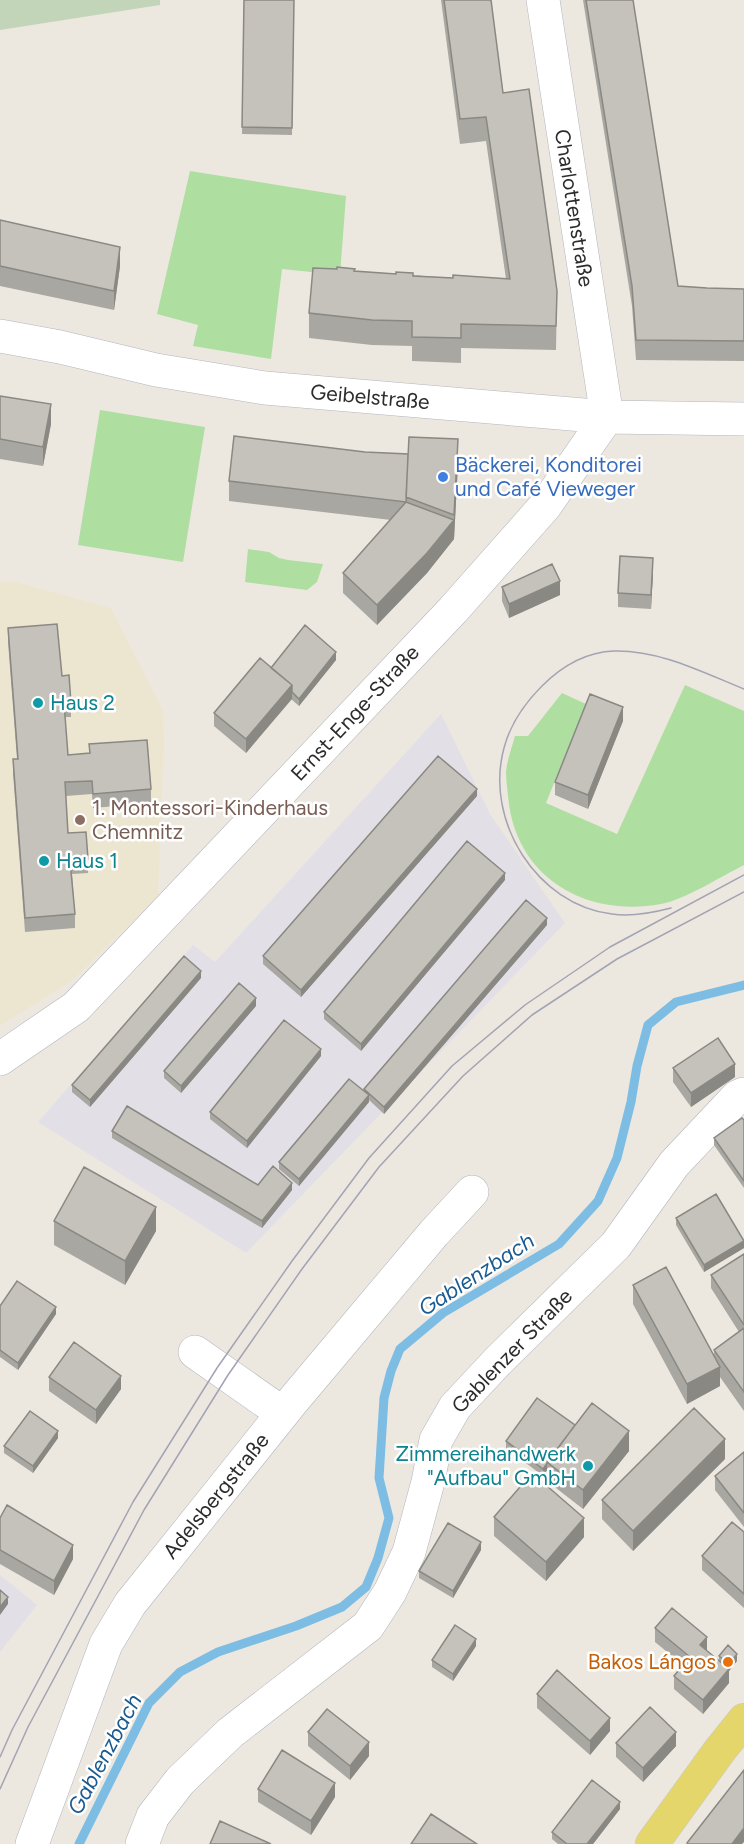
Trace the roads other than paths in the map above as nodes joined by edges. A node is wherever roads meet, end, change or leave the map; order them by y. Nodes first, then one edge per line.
1 (543, 0) edge
2 (0, 336) edge
3 (607, 417) junction
4 (744, 419) edge
5 (0, 1059) edge
6 (744, 1094) edge
7 (472, 1192) dead end
8 (195, 1352) dead end
9 (282, 1413) junction
10 (744, 1720) edge
11 (32, 1844) edge
12 (142, 1844) edge
13 (652, 1844) edge

1 - 3 street, Charlottenstraße
2 - 3 street, Geibelstraße
3 - 4 street, Geibelstraße
3 - 5 street, Ernst-Enge-Straße
6 - 12 street, Gablenzer Straße
7 - 9 street, Adelsbergstraße
8 - 9 street
9 - 11 street, Adelsbergstraße
10 - 13 main road

